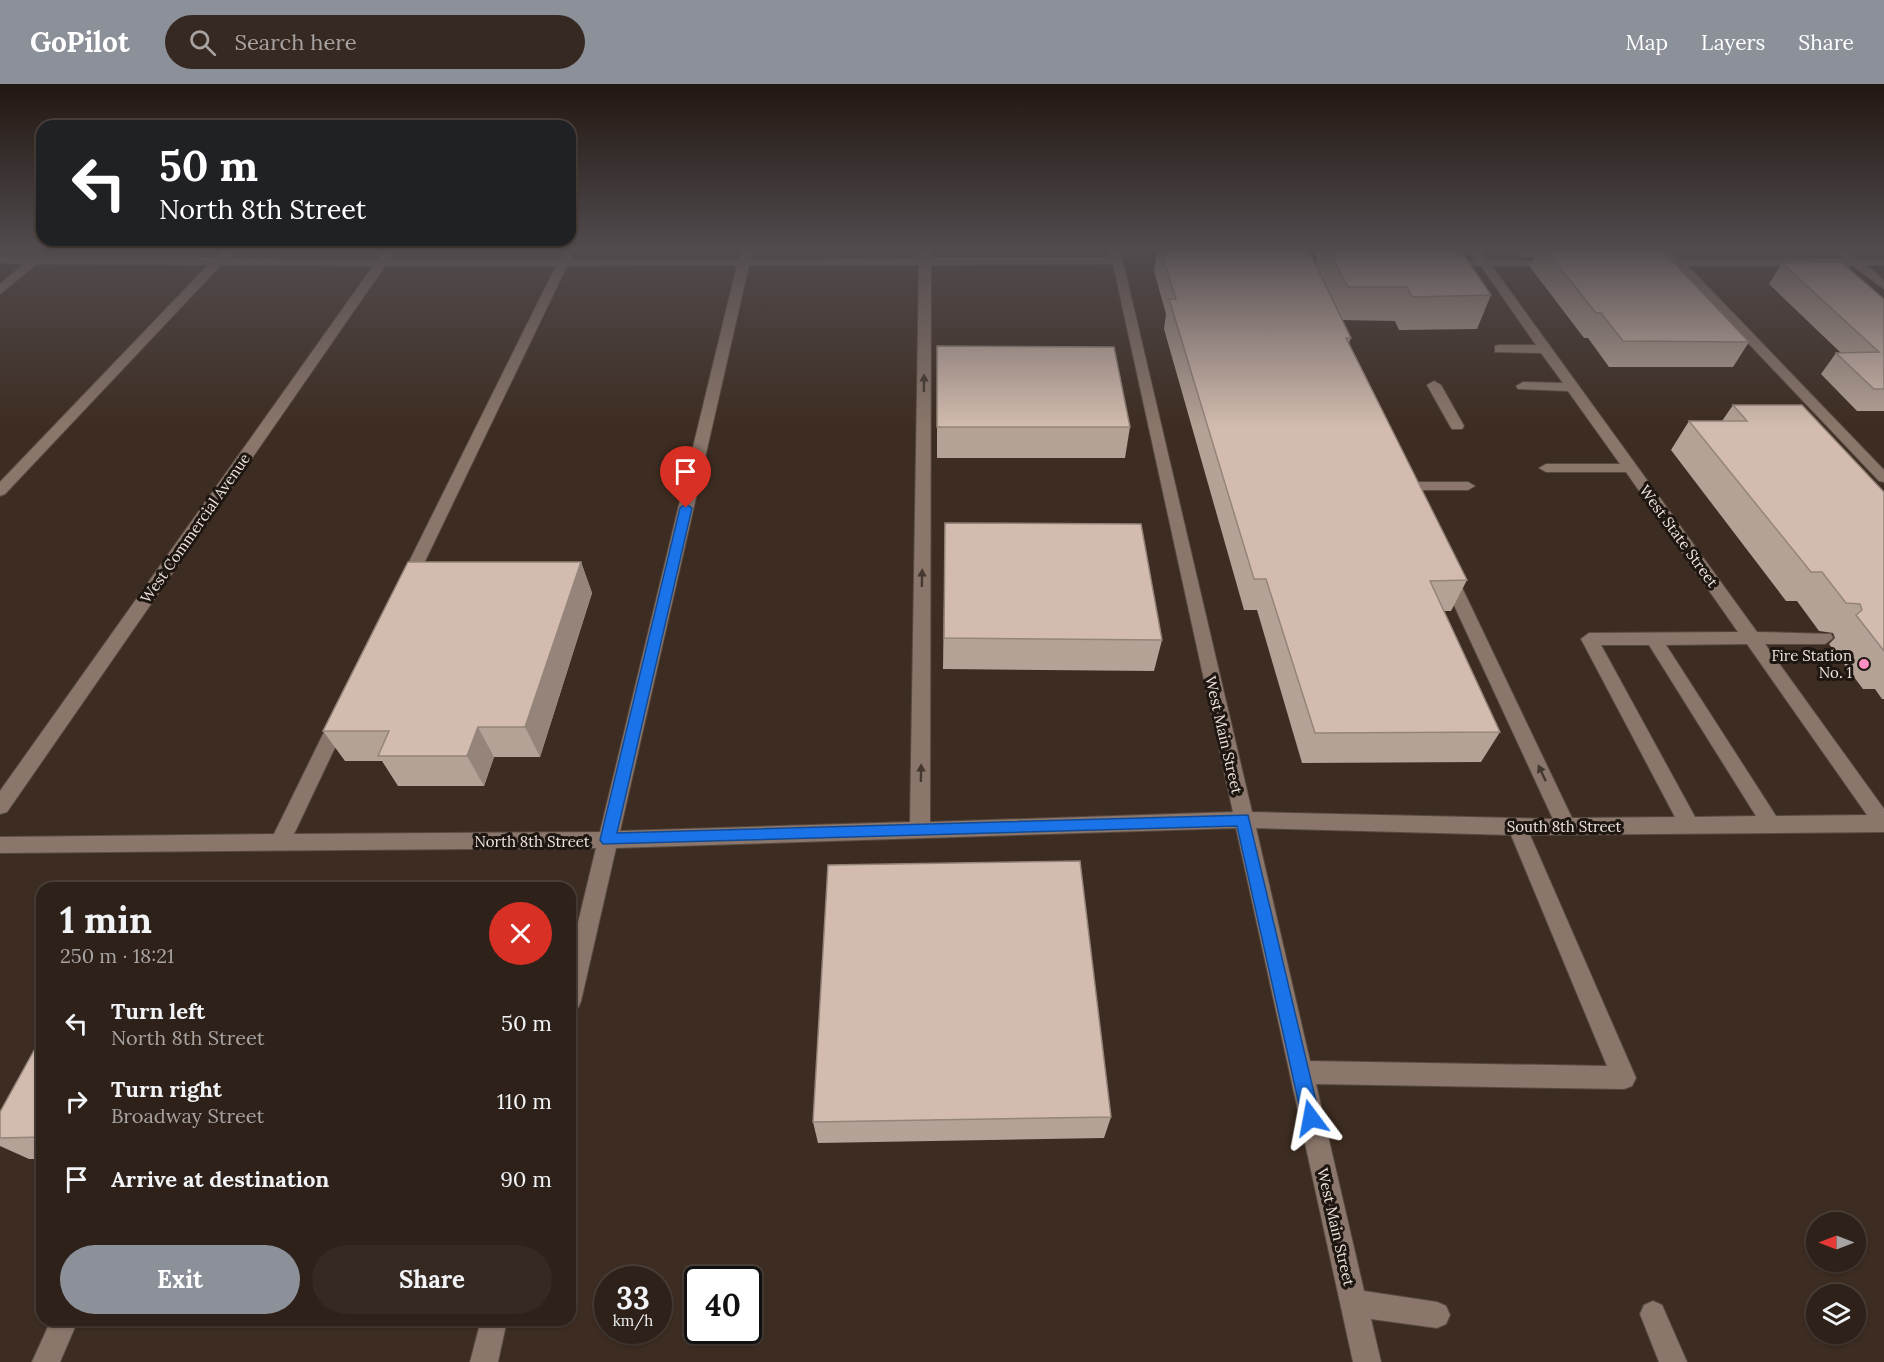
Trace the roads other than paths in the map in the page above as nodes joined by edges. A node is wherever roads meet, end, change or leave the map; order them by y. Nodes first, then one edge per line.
1 (174, 309) edge
2 (349, 309) edge
3 (541, 309) edge
4 (733, 309) edge
5 (925, 309) edge
6 (1128, 309) edge
7 (1515, 309) edge
8 (1722, 309) edge
9 (1499, 349) dead end
10 (1544, 349) junction
11 (1434, 385) dead end
12 (1524, 386) dead end
13 (1572, 387) junction
14 (1457, 426) dead end
15 (1546, 468) dead end
16 (1630, 468) junction
17 (1884, 478) edge
18 (1468, 486) dead end
19 (1407, 487) edge
20 (0, 491) edge
21 (1442, 561) edge
22 (400, 596) edge
23 (1825, 638) dead end
24 (1654, 639) junction
25 (1752, 640) junction
26 (348, 703) edge
27 (0, 807) edge
28 (1243, 820) junction
29 (1884, 823) edge
30 (1771, 824) junction
31 (1689, 825) junction
32 (1517, 826) junction
33 (1566, 826) junction
34 (920, 832) junction
35 (608, 840) junction
36 (280, 843) junction
37 (0, 844) edge
38 (576, 976) edge
39 (1301, 1072) junction
40 (1353, 1303) junction
41 (1653, 1314) dead end
42 (1437, 1316) dead end
43 (62, 1326) edge
44 (493, 1326) edge
45 (46, 1362) edge
46 (484, 1362) edge
47 (1367, 1362) edge
48 (1674, 1362) edge

1 - 20 street
2 - 27 street, West Commercial Avenue
3 - 22 street
4 - 35 street
34 -> 5 street
6 - 28 street, West Main Street
7 - 10 street, West State Street
8 - 17 street
9 - 10 street
10 - 13 street, West State Street
11 - 14 street
12 - 13 street
13 - 16 street, West State Street
15 - 16 street
16 - 25 street, West State Street
18 - 19 street
33 -> 21 street
23 - 25 street
24 - 25 street
24 - 30 street
24 - 31 street
25 - 29 street, West State Street
26 - 36 street
28 - 32 street, South 8th Street
28 - 34 street, North 8th Street
28 - 39 street, West Main Street
29 - 30 street, South 8th Street
30 - 31 street, South 8th Street
31 - 33 street, South 8th Street
32 - 33 street, South 8th Street
32 - 39 street
34 - 35 street, North 8th Street
35 - 36 street, North 8th Street
35 - 38 street
36 - 37 street, North 8th Street
39 - 40 street, West Main Street
40 - 42 street
40 - 47 street, West Main Street
41 - 48 street
43 - 45 street
44 - 46 street

